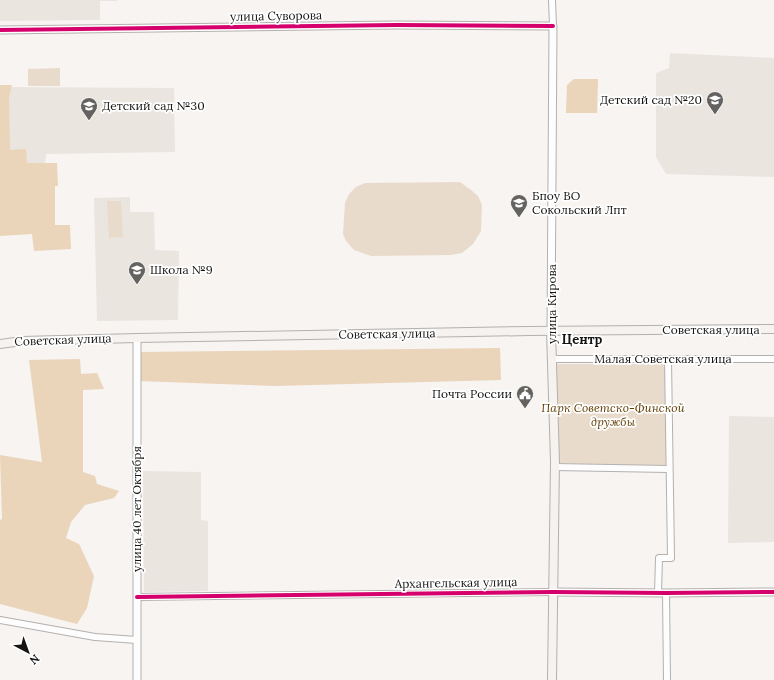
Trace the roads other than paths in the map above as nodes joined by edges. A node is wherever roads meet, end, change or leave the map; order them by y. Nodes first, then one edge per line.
1 (552, 0) edge
2 (553, 26) junction
3 (0, 30) edge
4 (774, 329) edge
5 (552, 331) junction
6 (137, 338) junction
7 (0, 344) edge
8 (552, 359) junction
9 (668, 359) junction
10 (774, 359) edge
11 (554, 467) junction
12 (669, 469) junction
13 (553, 592) junction
14 (774, 592) edge
15 (658, 593) junction
16 (666, 593) junction
17 (138, 597) junction
18 (0, 620) edge
19 (137, 640) junction
20 (138, 680) edge
21 (552, 680) edge
22 (667, 680) edge

1 - 2 street, улица Кирова
2 - 3 street, улица Суворова
2 - 5 street, улица Кирова
4 - 5 main road, Советская улица
5 - 6 main road, Советская улица
5 - 8 main road, улица Кирова
6 - 7 main road, Советская улица
6 - 17 street, улица 40 лет Октября
8 - 9 street, Малая Советская улица
8 - 11 main road, улица Кирова
9 - 10 street, Малая Советская улица
9 - 12 street
11 - 12 street
11 - 13 main road, улица Кирова
12 - 15 street
13 - 15 street, Архангельская улица
13 - 17 street, Архангельская улица
13 - 21 main road, улица Кирова
14 - 16 street, Архангельская улица
15 - 16 street, Архангельская улица
16 - 22 street
17 - 19 street, улица 40 лет Октября
18 - 19 street
19 - 20 street, улица 40 лет Октября

